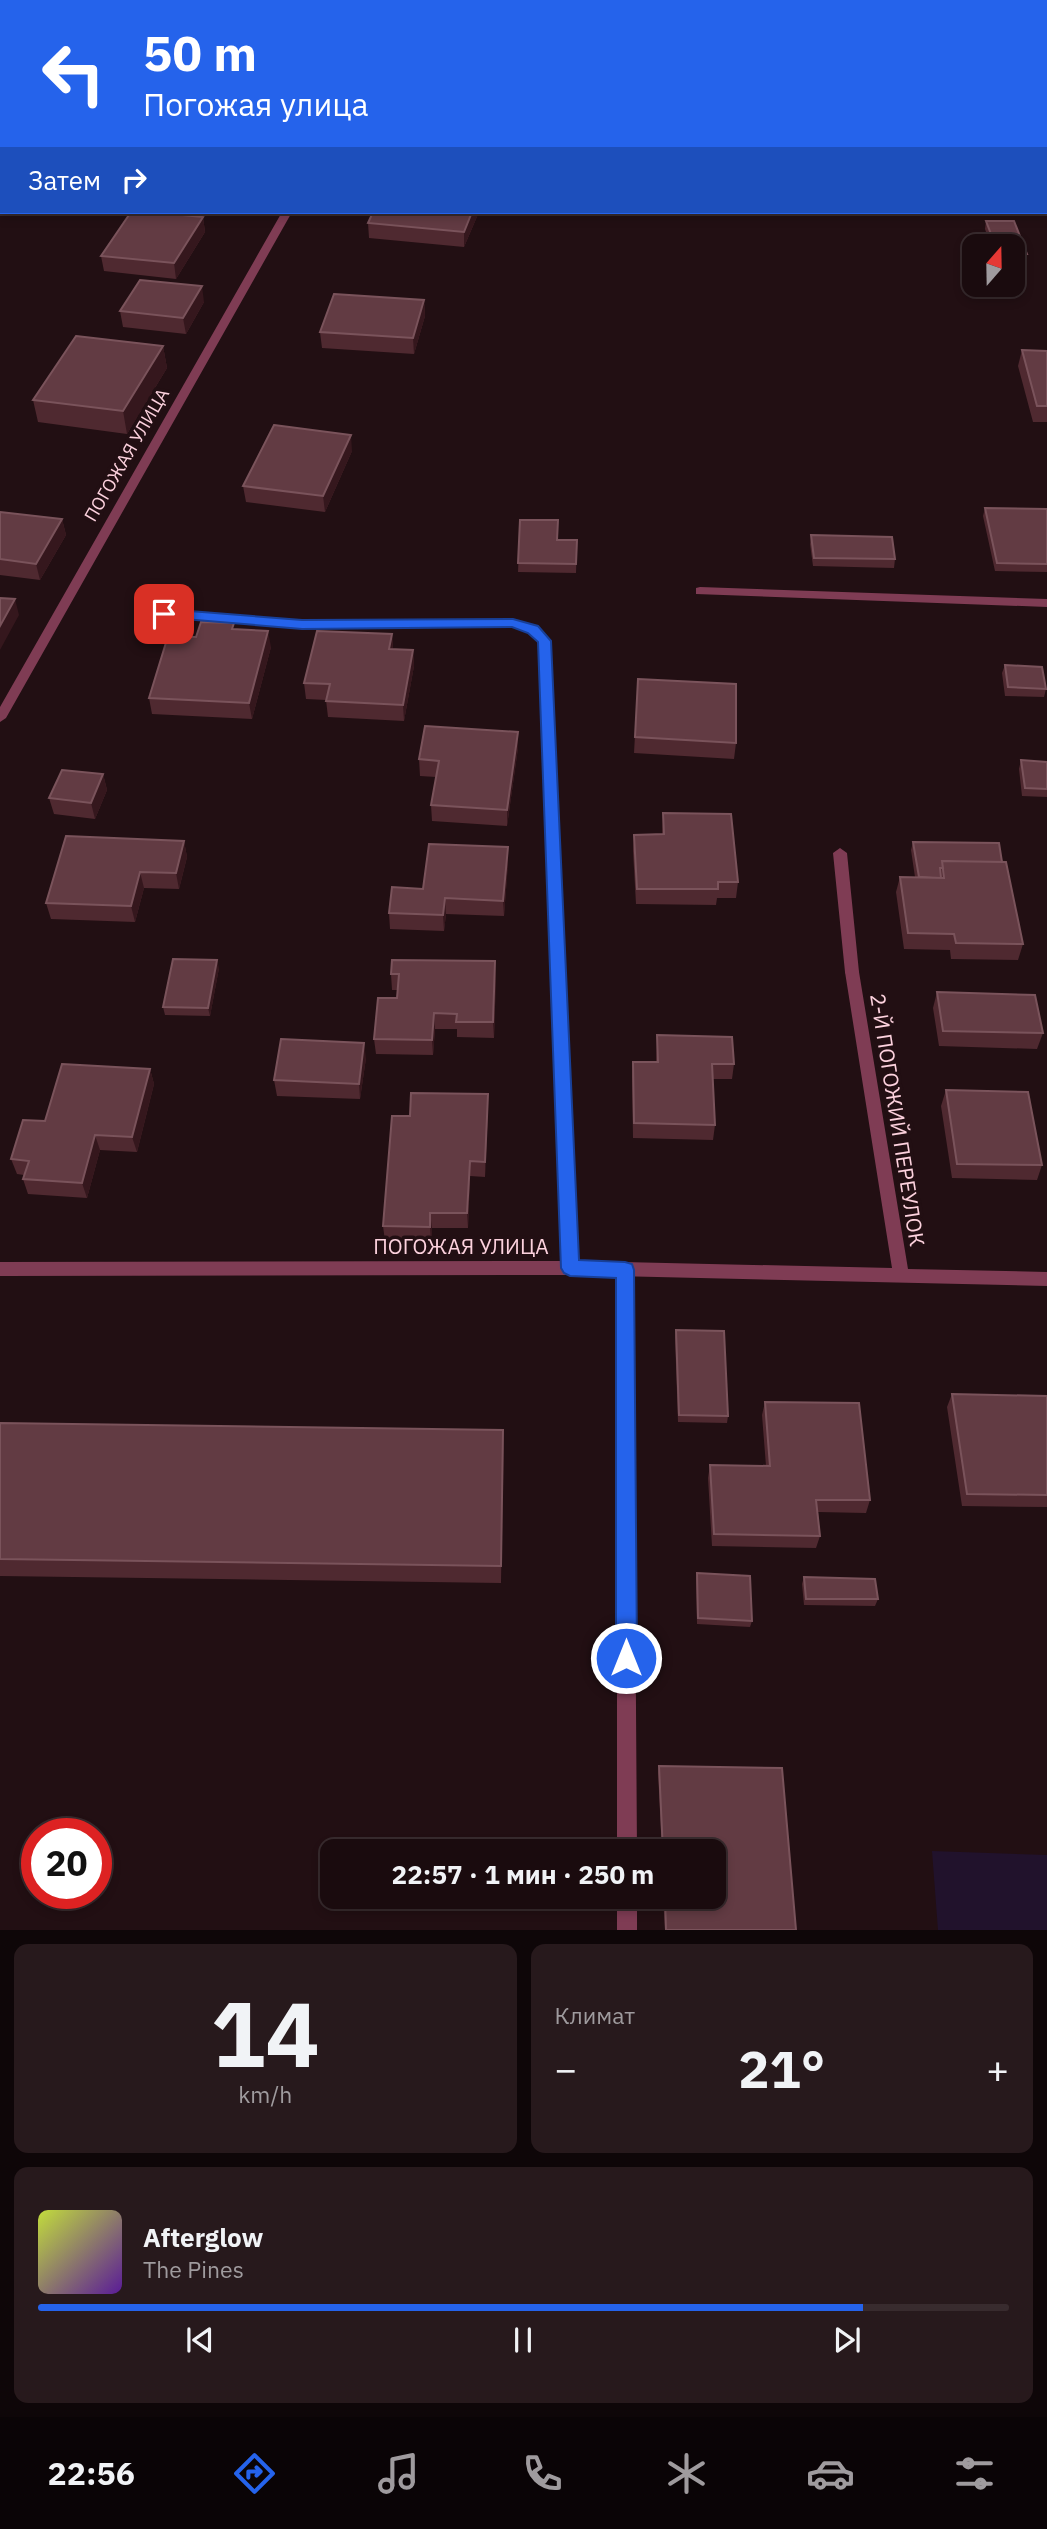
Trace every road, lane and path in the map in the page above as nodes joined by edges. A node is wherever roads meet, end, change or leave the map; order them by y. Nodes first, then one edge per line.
1 (286, 214) edge
2 (700, 591) dead end
3 (1047, 603) edge
4 (164, 614) dead end
5 (0, 718) edge
6 (840, 853) dead end
7 (570, 1268) junction
8 (0, 1269) edge
9 (625, 1270) junction
10 (901, 1275) junction
11 (1047, 1279) edge
12 (627, 1839) edge
13 (627, 1909) edge
14 (627, 1930) edge

1 - 5 street, ПОГОЖАЯ УЛИЦА
2 - 3 street
4 - 7 street
6 - 10 street, 2-Й ПОГОЖИЙ ПЕРЕУЛОК
7 - 8 street, ПОГОЖАЯ УЛИЦА
7 - 9 street, ПОГОЖАЯ УЛИЦА
9 - 10 street, ПОГОЖАЯ УЛИЦА
9 - 12 street
10 - 11 street, ПОГОЖАЯ УЛИЦА
13 - 14 street

